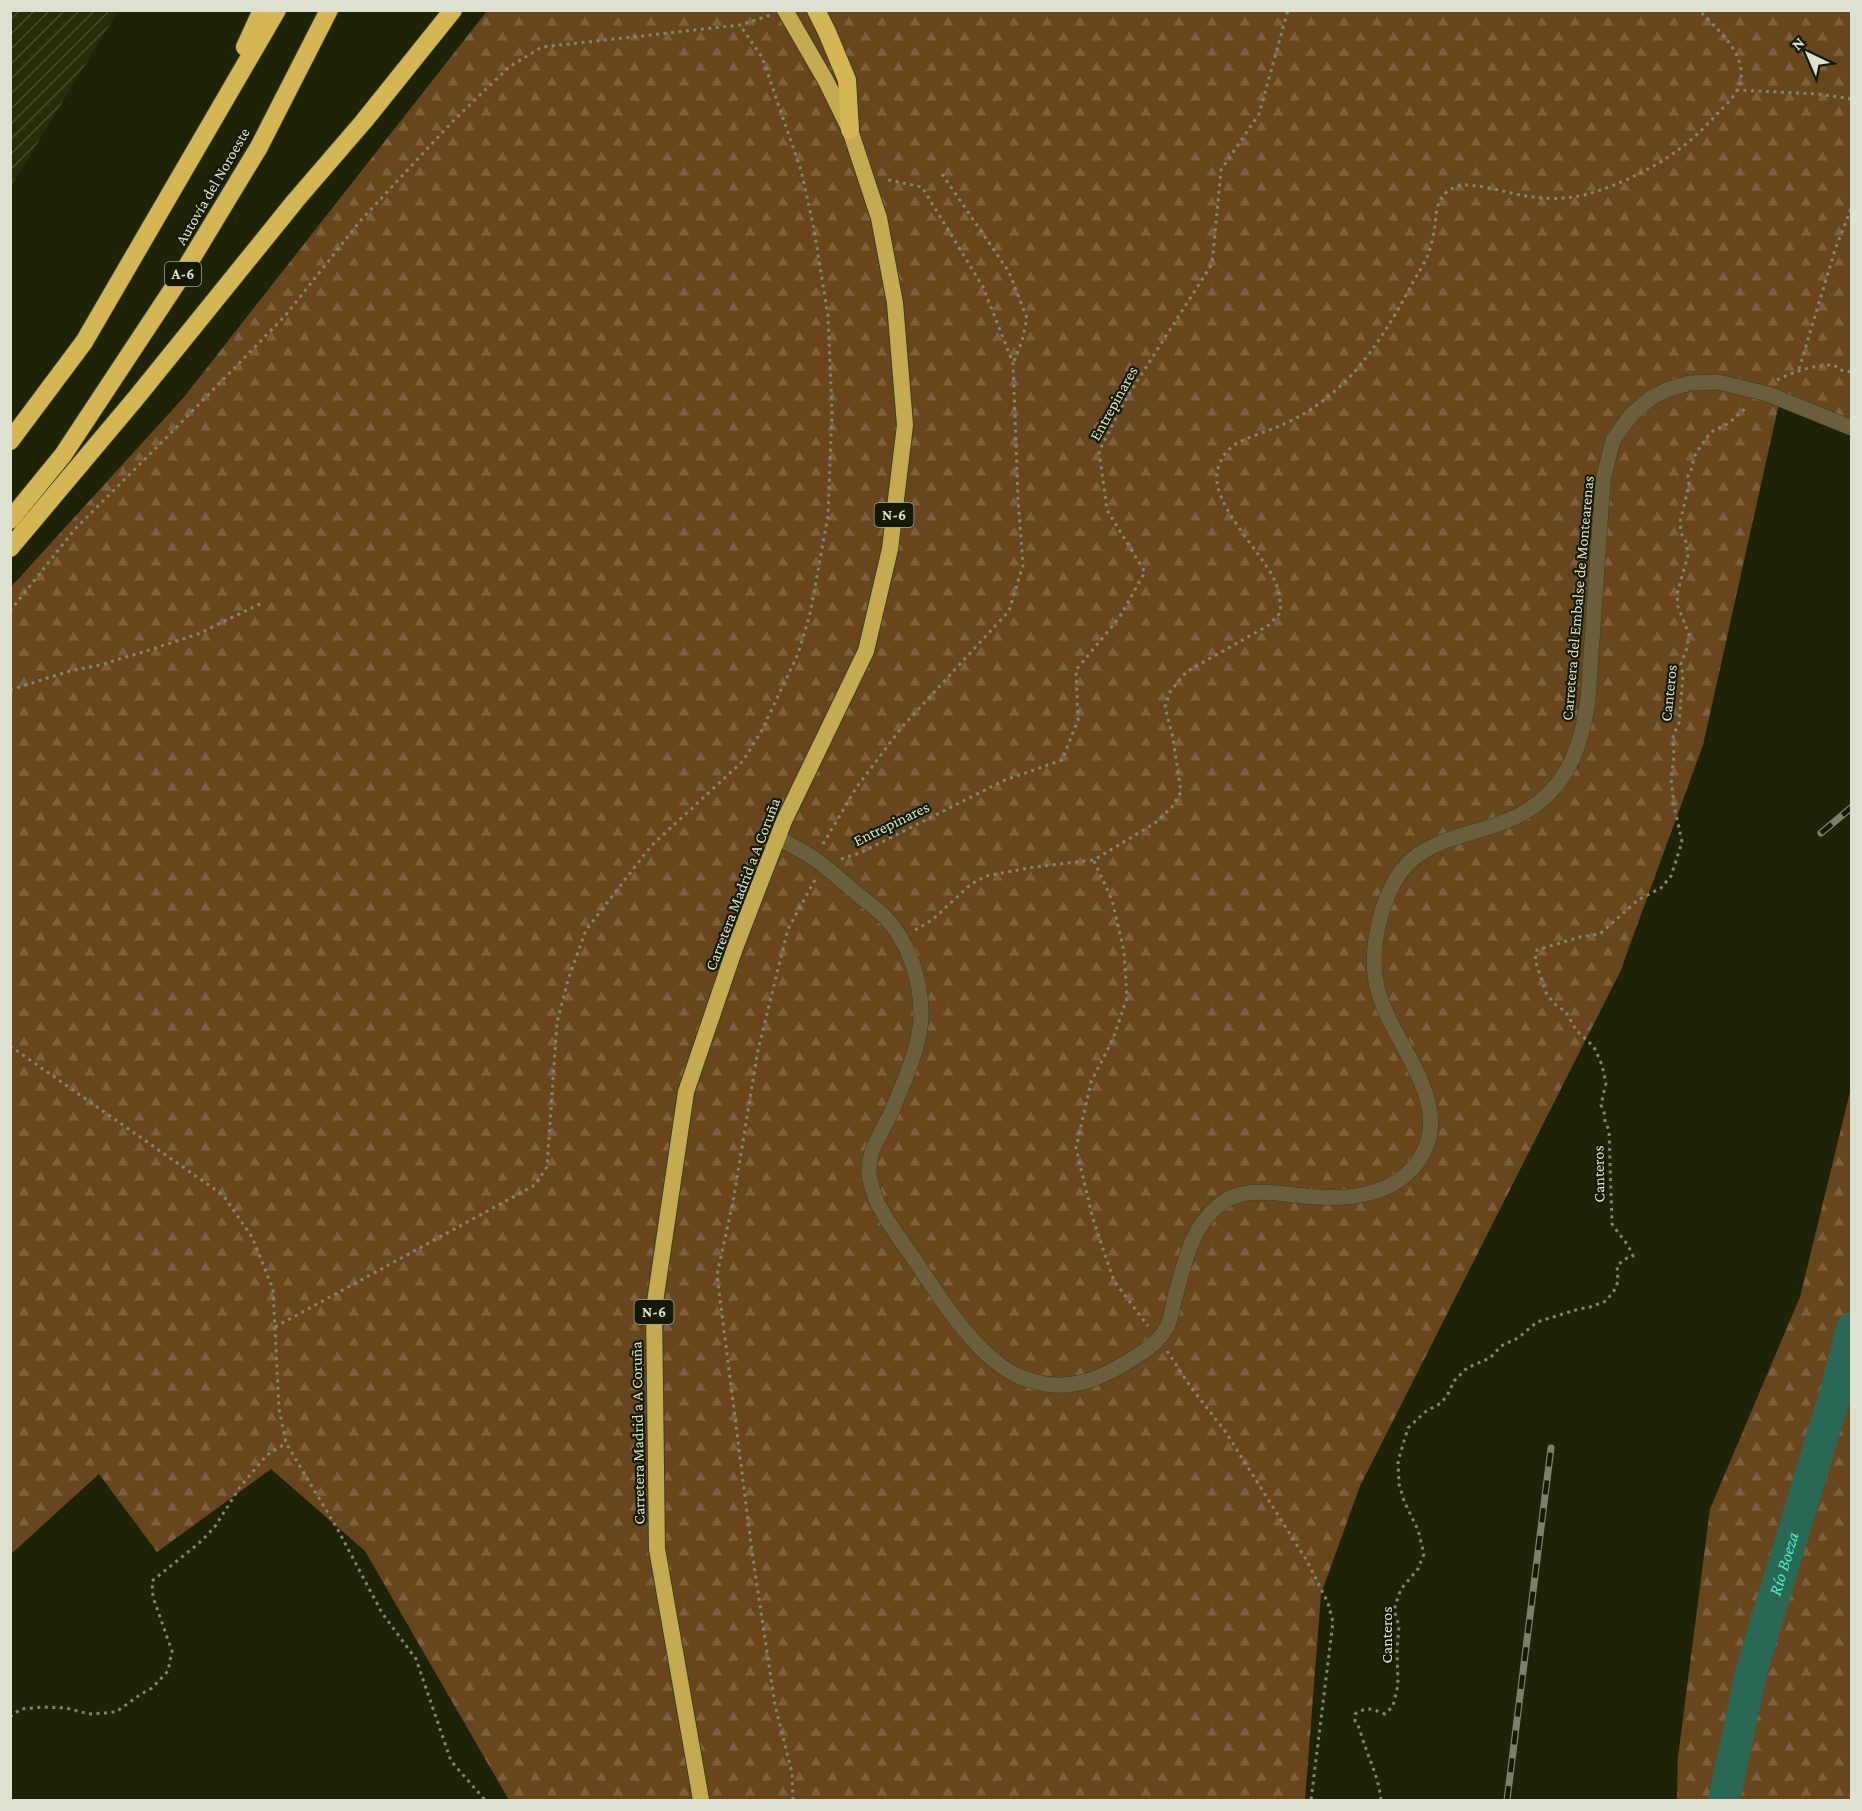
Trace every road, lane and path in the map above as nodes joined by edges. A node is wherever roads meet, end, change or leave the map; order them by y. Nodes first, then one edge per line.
1 (262, 10) edge
2 (277, 10) edge
3 (329, 10) edge
4 (453, 10) edge
5 (816, 10) edge
6 (1288, 10) edge
7 (1700, 10) edge
8 (779, 12) edge
9 (740, 25) junction
10 (1736, 90) junction
11 (1851, 99) edge
12 (850, 130) junction
13 (196, 149) junction
14 (942, 174) dead end
15 (865, 175) junction
16 (1851, 206) edge
17 (1013, 363) junction
18 (1797, 371) junction
19 (1851, 372) edge
20 (1761, 392) junction
21 (1851, 428) edge
22 (10, 441) edge
23 (10, 520) edge
24 (10, 548) edge
25 (264, 602) dead end
26 (10, 612) edge
27 (10, 690) edge
28 (777, 837) junction
29 (1094, 860) junction
30 (819, 862) junction
31 (901, 938) junction
32 (10, 1046) edge
33 (274, 1327) junction
34 (1158, 1339) junction
35 (286, 1443) junction
36 (10, 1717) edge
37 (485, 1800) edge
38 (701, 1800) edge
39 (793, 1800) edge
40 (1311, 1800) edge
41 (1381, 1800) edge

1 - 13 highway
2 - 13 highway, Autovía del Noroeste
3 - 23 highway, Autovía del Noroeste / A-6
4 - 24 highway
5 - 12 highway
6 - 30 path, Entrepinares
7 - 10 path
8 - 9 path
8 - 12 highway, Carretera Madrid a A Coruña / N-6
9 - 26 path
9 - 33 path
10 - 11 path
10 - 29 path
12 - 15 highway, Carretera Madrid a A Coruña / N-6
13 - 22 highway, Autovía del Noroeste
14 - 17 path
15 - 17 path
15 - 28 highway, Carretera Madrid a A Coruña / N-6
16 - 18 path
17 - 30 path
18 - 19 path, Canteros
18 - 20 path, Canteros
20 - 21 street, Carretera del Embalse de Montearenas
20 - 34 street, Carretera del Embalse de Montearenas
20 - 41 path, Canteros
25 - 27 path
28 - 30 street, Carretera del Embalse de Montearenas
28 - 38 highway, Carretera Madrid a A Coruña / N-6
29 - 31 path
29 - 34 path
30 - 31 street, Carretera del Embalse de Montearenas
30 - 39 path
31 - 34 street, Carretera del Embalse de Montearenas
32 - 33 path
33 - 35 path
34 - 40 path
35 - 36 path
35 - 37 path

